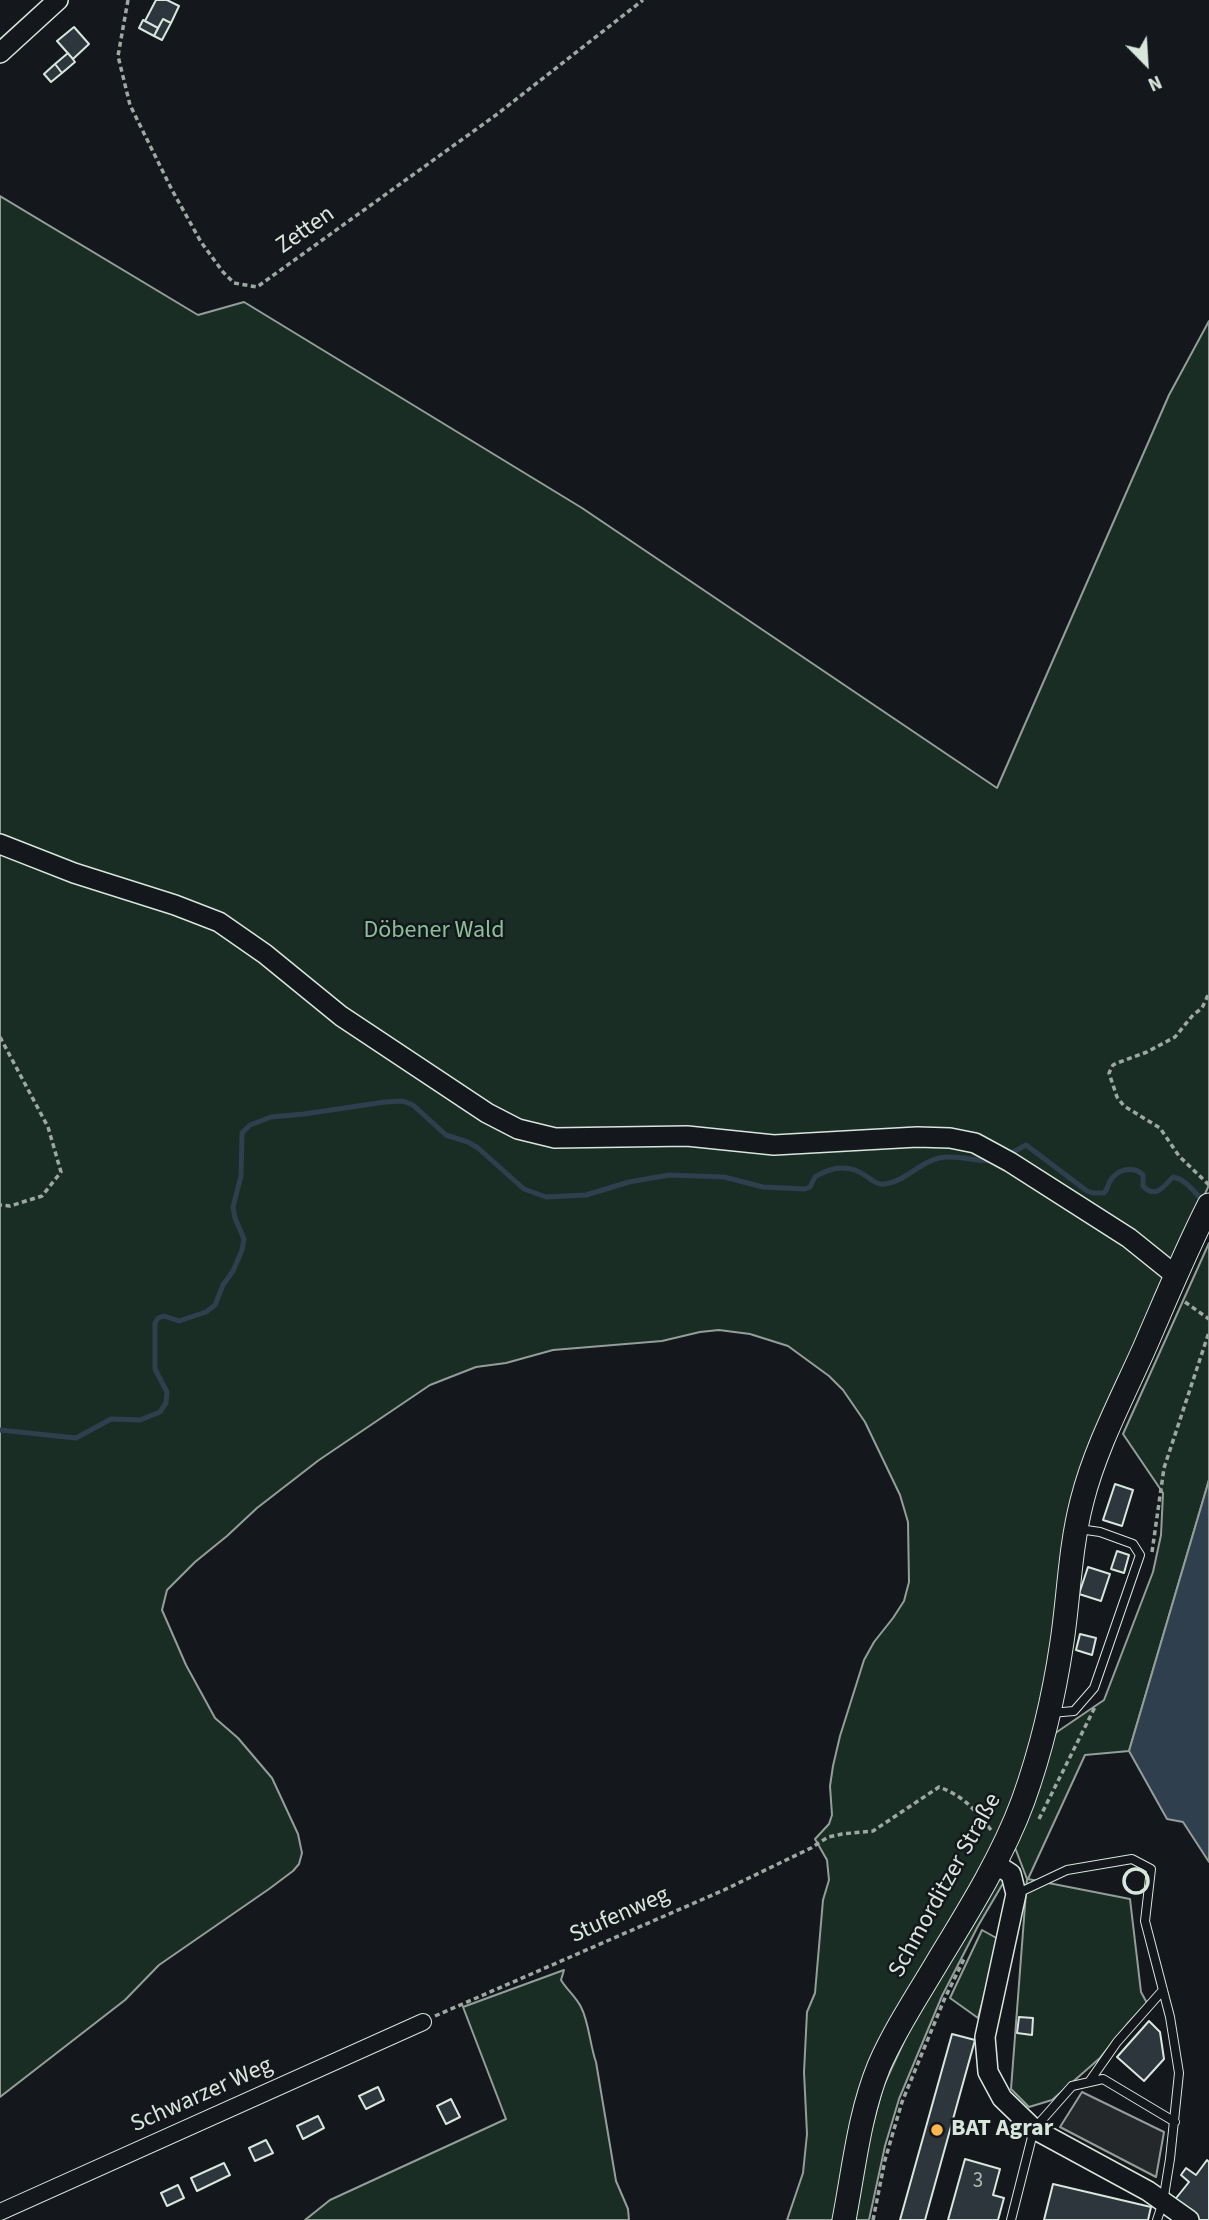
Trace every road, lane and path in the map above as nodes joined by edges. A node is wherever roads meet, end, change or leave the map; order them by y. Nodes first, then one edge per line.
1 (58, 0) edge
2 (128, 0) edge
3 (643, 0) edge
4 (0, 53) edge
5 (0, 844) edge
6 (1209, 993) edge
7 (0, 1037) edge
8 (1209, 1185) edge
9 (0, 1205) edge
10 (1205, 1212) edge
11 (1172, 1284) junction
12 (1209, 1319) edge
13 (1076, 1529) junction
14 (1048, 1713) junction
15 (999, 1854) junction
16 (1016, 1894) junction
17 (967, 1953) dead end
18 (1163, 1990) junction
19 (423, 2022) joint
20 (1089, 2082) junction
21 (1175, 2122) junction
22 (1034, 2129) junction
23 (1160, 2211) edge
24 (0, 2212) edge
25 (844, 2220) edge
26 (873, 2220) edge
27 (1011, 2220) edge
28 (1189, 2220) edge

1 - 4 street
2 - 3 path, Zetten
5 - 11 street
6 - 8 path
7 - 9 path
10 - 11 main road, Schmorditzer Straße
11 - 12 path
11 - 13 main road, Schmorditzer Straße
13 - 14 main road, Schmorditzer Straße
13 - 14 lane
14 - 15 main road, Schmorditzer Straße
15 - 16 street
15 - 19 path, Stufenweg
15 - 25 main road, Schmorditzer Straße
16 - 18 lane
16 - 22 street
17 - 26 path
18 - 20 lane
18 - 21 lane
19 - 24 street, Schwarzer Weg
20 - 21 lane
20 - 22 lane
21 - 23 lane
22 - 23 street
22 - 27 lane
23 - 28 street

